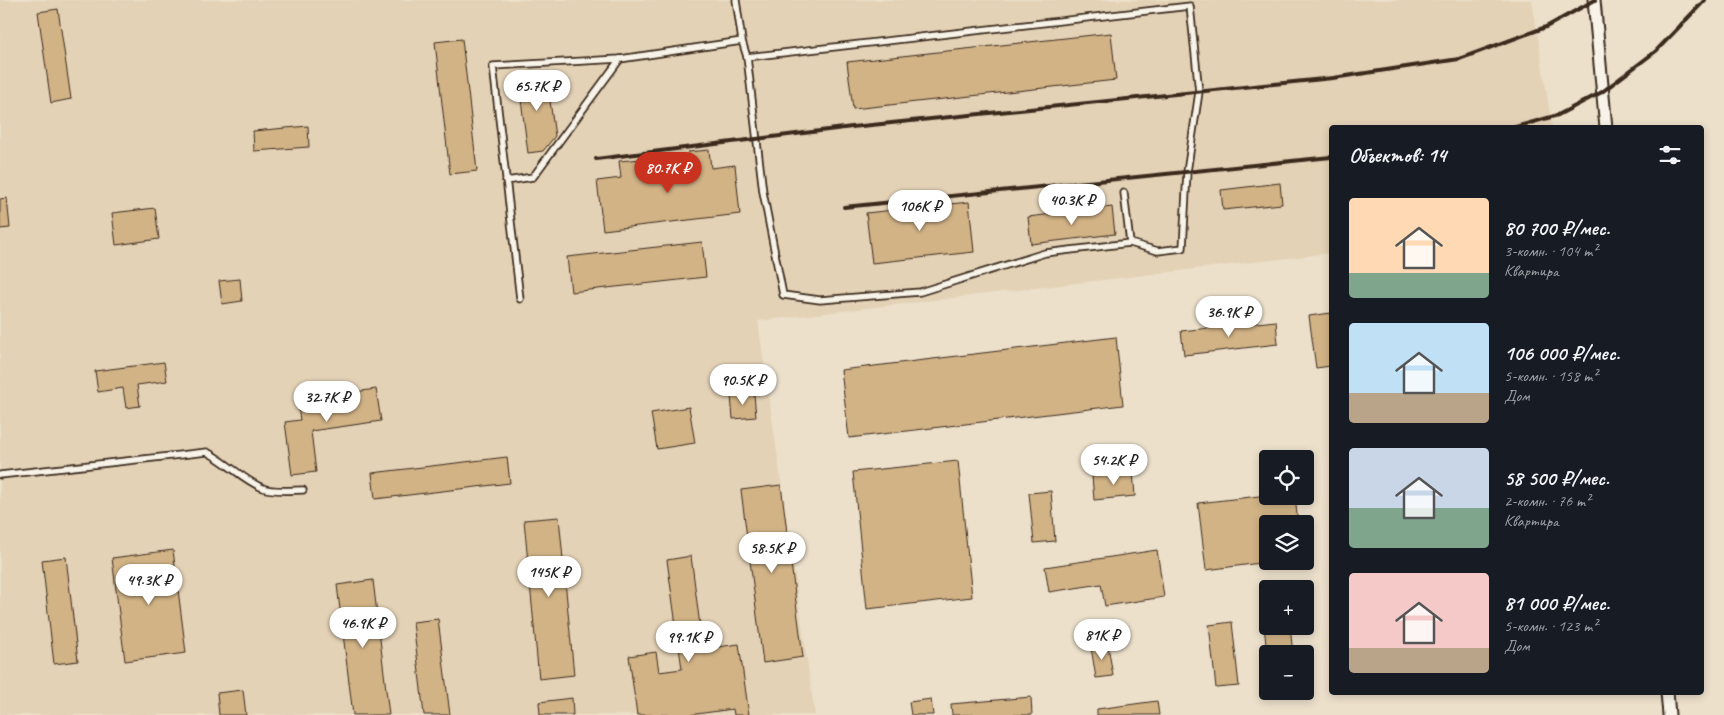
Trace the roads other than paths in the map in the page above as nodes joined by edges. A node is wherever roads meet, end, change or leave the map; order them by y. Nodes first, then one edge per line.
1 (736, 0) edge
2 (1594, 0) edge
3 (742, 41) junction
4 (746, 57) junction
5 (620, 59) junction
6 (1606, 125) edge
7 (506, 181) junction
8 (1124, 193) dead end
9 (1130, 243) junction
10 (520, 298) dead end
11 (0, 475) edge
12 (303, 490) dead end
13 (1667, 695) edge
14 (1669, 715) edge

1 - 3 lane
2 - 6 street
3 - 4 lane
3 - 5 lane
4 - 9 lane
4 - 9 lane
5 - 7 lane
5 - 7 lane
7 - 10 lane
8 - 9 lane
11 - 12 lane
13 - 14 street

